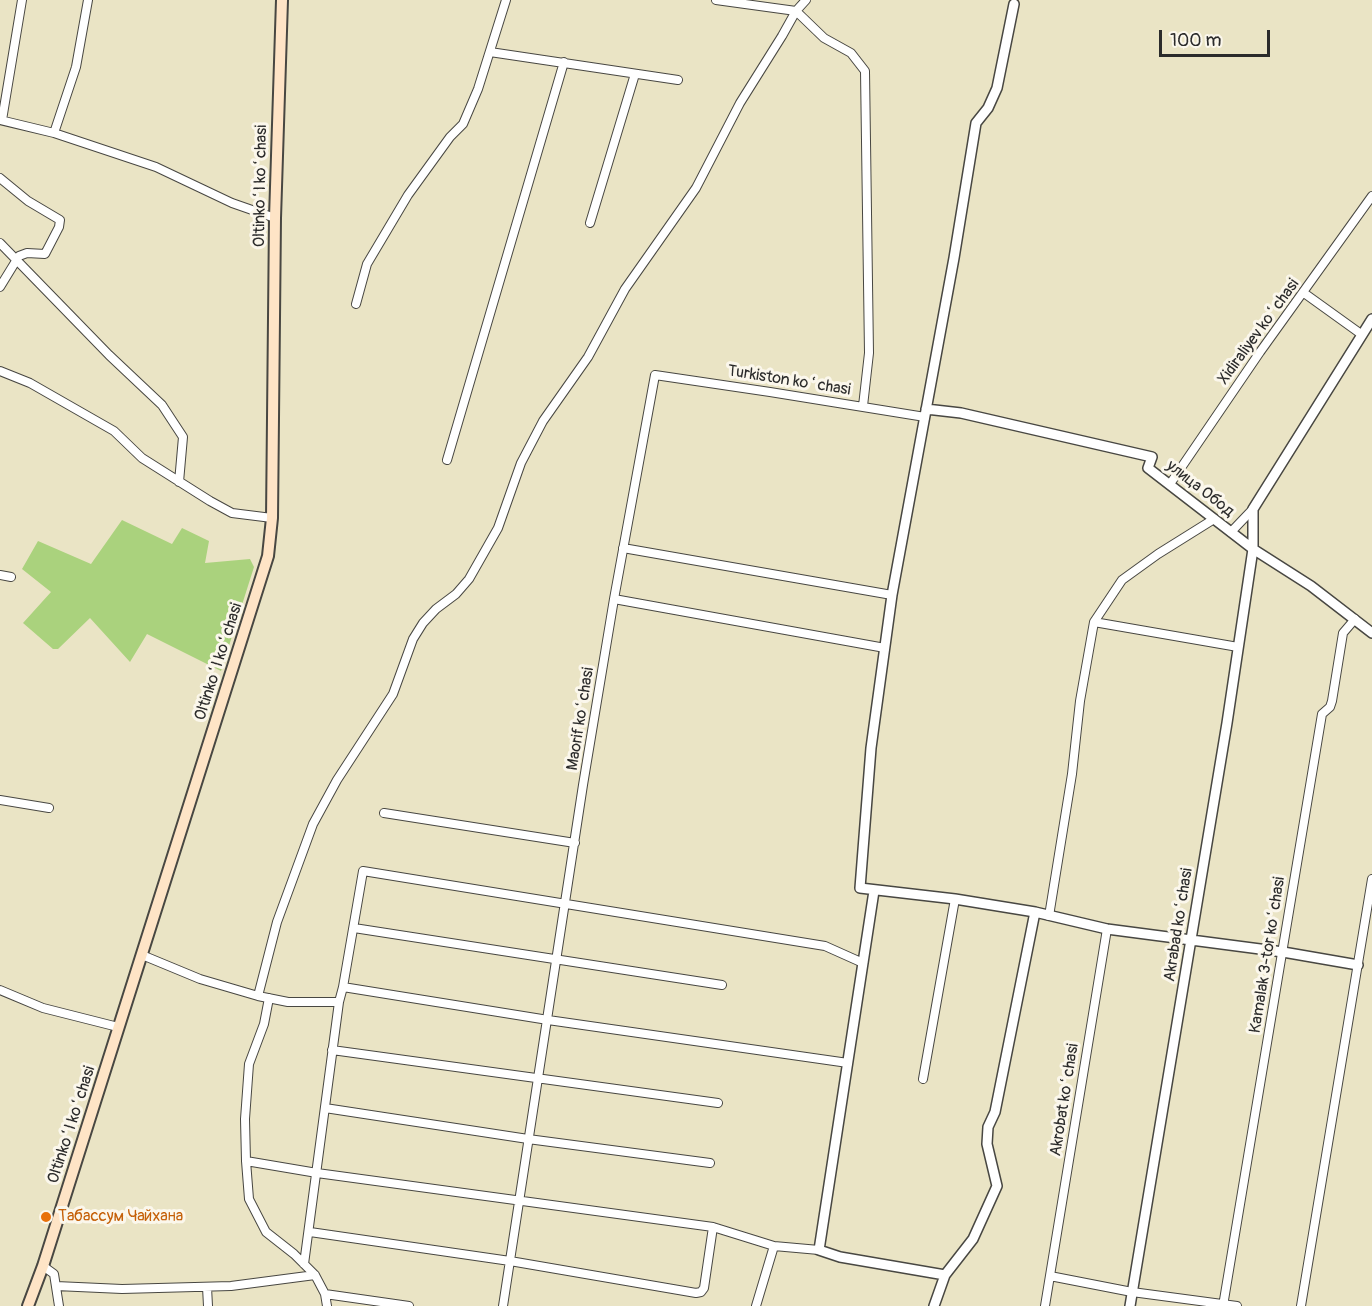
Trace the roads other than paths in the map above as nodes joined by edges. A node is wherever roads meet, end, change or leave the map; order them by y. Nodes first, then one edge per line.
1 (22, 0) edge
2 (88, 0) edge
3 (282, 0) edge
4 (506, 0) edge
5 (716, 0) edge
6 (806, 0) edge
7 (727, 1) edge
8 (738, 2) edge
9 (1014, 4) dead end
10 (796, 11) junction
11 (490, 51) junction
12 (564, 62) junction
13 (635, 74) junction
14 (678, 80) dead end
15 (1, 120) edge
16 (54, 132) junction
17 (0, 178) edge
18 (1372, 196) edge
19 (275, 218) junction
20 (590, 223) dead end
21 (0, 243) edge
22 (16, 260) junction
23 (0, 287) edge
24 (1304, 293) junction
25 (356, 304) dead end
26 (1372, 319) edge
27 (1361, 334) junction
28 (0, 372) edge
29 (863, 406) junction
30 (926, 413) junction
31 (447, 460) dead end
32 (179, 482) junction
33 (1170, 484) junction
34 (1252, 509) junction
35 (272, 518) junction
36 (1214, 519) junction
37 (1231, 532) junction
38 (623, 548) junction
39 (1253, 549) junction
40 (0, 575) edge
41 (11, 577) dead end
42 (892, 595) junction
43 (614, 599) junction
44 (1355, 619) junction
45 (1094, 622) junction
46 (1372, 633) edge
47 (1238, 647) junction
48 (885, 648) junction
49 (0, 800) edge
50 (49, 808) dead end
51 (384, 813) dead end
52 (575, 843) junction
53 (1372, 879) edge
54 (874, 891) junction
55 (955, 899) junction
56 (566, 903) junction
57 (1035, 912) junction
58 (1049, 916) junction
59 (354, 928) junction
60 (1107, 929) junction
61 (1191, 941) junction
62 (1283, 952) junction
63 (142, 956) junction
64 (557, 961) junction
65 (863, 963) junction
66 (1358, 965) junction
67 (722, 985) dead end
68 (344, 987) junction
69 (0, 990) edge
70 (258, 996) junction
71 (269, 998) junction
72 (339, 1002) junction
73 (548, 1020) junction
74 (118, 1027) junction
75 (332, 1050) junction
76 (848, 1063) junction
77 (538, 1078) junction
78 (923, 1079) dead end
79 (718, 1103) dead end
80 (325, 1108) junction
81 (528, 1139) junction
82 (246, 1161) junction
83 (710, 1163) dead end
84 (317, 1173) junction
85 (519, 1201) junction
86 (712, 1227) junction
87 (310, 1232) junction
88 (774, 1246) junction
89 (819, 1250) junction
90 (510, 1262) junction
91 (304, 1264) junction
92 (43, 1266) junction
93 (315, 1275) junction
94 (945, 1275) junction
95 (1050, 1276) junction
96 (56, 1286) junction
97 (207, 1287) junction
98 (1132, 1292) junction
99 (325, 1294) junction
100 (1223, 1305) edge
101 (28, 1306) edge
102 (59, 1306) edge
103 (208, 1306) edge
104 (327, 1306) edge
105 (409, 1306) edge
106 (503, 1306) edge
107 (756, 1306) edge
108 (934, 1306) edge
109 (1045, 1306) edge
110 (1130, 1306) edge
111 (1237, 1306) edge
112 (1301, 1306) edge

1 - 15 street
2 - 16 street
3 - 19 main road, Oltinkoʻl koʻchasi
4 - 11 street
5 - 7 street
6 - 10 street
7 - 8 street
8 - 10 street
9 - 30 street
10 - 29 street, Turkiston koʻchasi
10 - 70 street
11 - 12 street
11 - 25 street
12 - 13 street
12 - 31 street
13 - 14 street
13 - 20 street
15 - 16 street
16 - 19 street
17 - 22 street
18 - 24 street, Xidiraliyev koʻchasi
19 - 35 main road, Oltinkoʻl koʻchasi
21 - 22 street
22 - 23 street
22 - 32 street
24 - 27 street
24 - 33 street, Xidiraliyev koʻchasi
26 - 27 street
27 - 34 street
28 - 32 street
29 - 30 street
29 - 38 street, Turkiston koʻchasi
30 - 33 street, улица Обод
30 - 42 street
32 - 35 street
33 - 36 street, улица Обод
34 - 37 street
34 - 39 street, Akrabad koʻchasi
35 - 63 main road, Oltinkoʻl koʻchasi
36 - 37 street, улица Обод
36 - 45 street
37 - 39 street, улица Обод
38 - 42 street
38 - 43 street, Turkiston koʻchasi
39 - 44 street, улица Обод
39 - 47 street, Akrabad koʻchasi
40 - 41 street
42 - 48 street
43 - 48 street
43 - 52 street, Maorif koʻchasi
44 - 46 street, улица Обод
44 - 62 street, Kamalak 3-tor koʻchasi
45 - 47 street
45 - 58 street
47 - 61 street, Akrabad koʻchasi
48 - 54 street
49 - 50 street
51 - 52 street
52 - 56 street, Maorif koʻchasi
53 - 66 street
54 - 55 street
54 - 65 street
55 - 57 street
55 - 78 street
56 - 59 street
56 - 64 street, Maorif koʻchasi
56 - 65 street
57 - 58 street
57 - 94 street
58 - 60 street
59 - 64 street
59 - 68 street
60 - 61 street
60 - 95 street, Akrobat koʻchasi
61 - 62 street
61 - 98 street, Akrabad koʻchasi
62 - 66 street
62 - 100 street, Kamalak 3-tor koʻchasi
63 - 70 street
63 - 74 main road, Oltinkoʻl koʻchasi
64 - 67 street
64 - 73 street, Maorif koʻchasi
65 - 76 street
66 - 112 street
68 - 72 street
68 - 73 street
69 - 74 street
70 - 71 street
71 - 72 street
71 - 82 street
72 - 75 street
73 - 76 street
73 - 77 street, Maorif koʻchasi
74 - 92 main road, Oltinkoʻl koʻchasi
75 - 77 street
75 - 80 street
76 - 89 street
77 - 79 street
77 - 81 street, Maorif koʻchasi
80 - 81 street
80 - 84 street
81 - 83 street
81 - 85 street, Maorif koʻchasi
82 - 84 street
82 - 91 street
84 - 85 street
84 - 87 street
85 - 86 street
85 - 90 street, Maorif koʻchasi
86 - 88 street
86 - 90 street
87 - 90 street
87 - 91 street
88 - 89 street
88 - 107 street
89 - 94 street
90 - 106 street, Maorif koʻchasi
91 - 93 street
92 - 96 street
92 - 101 main road, Oltinkoʻl koʻchasi
93 - 97 street
93 - 99 street
94 - 108 street
95 - 98 street
95 - 109 street, Akrobat koʻchasi
96 - 97 street
96 - 102 street
97 - 103 street
98 - 100 street
98 - 110 street, Akrabad koʻchasi
99 - 104 street
99 - 105 street
100 - 111 street

